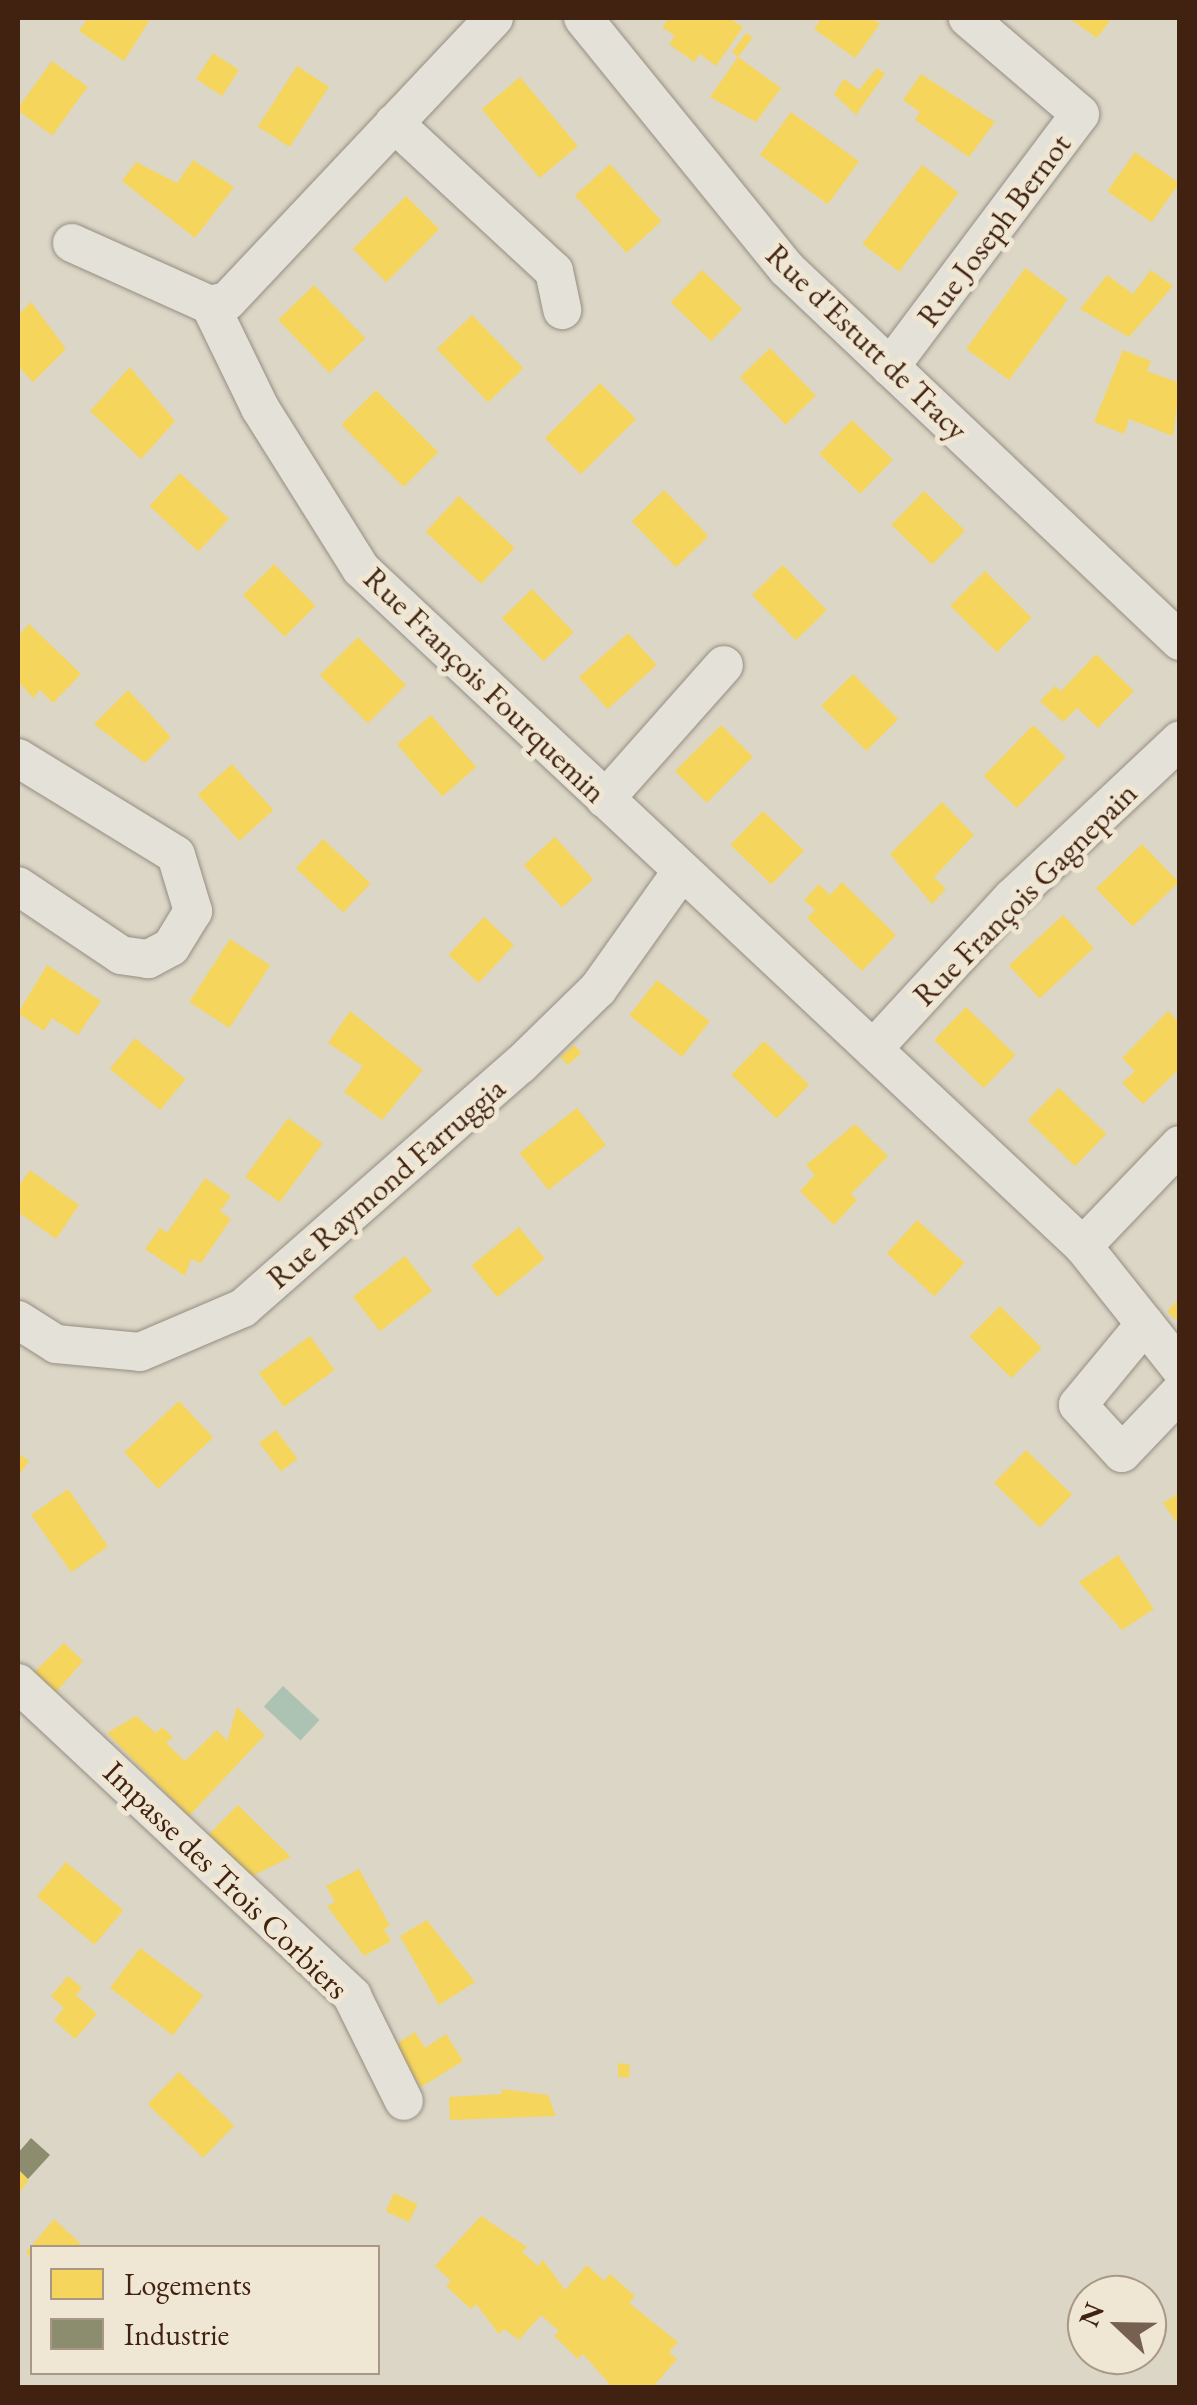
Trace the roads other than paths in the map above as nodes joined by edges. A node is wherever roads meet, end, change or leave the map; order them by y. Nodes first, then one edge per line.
1 (494, 18) edge
2 (583, 18) edge
3 (968, 18) edge
4 (394, 123) junction
5 (72, 242) dead end
6 (210, 304) junction
7 (562, 310) dead end
8 (890, 367) junction
9 (1180, 641) edge
10 (724, 664) dead end
11 (1180, 740) edge
12 (18, 758) edge
13 (604, 798) junction
14 (682, 872) junction
15 (18, 886) edge
16 (873, 1050) junction
17 (1180, 1145) edge
18 (1083, 1246) junction
19 (18, 1320) edge
20 (1145, 1324) junction
21 (1180, 1368) edge
22 (1180, 1392) edge
23 (18, 1683) edge
24 (404, 2100) dead end

1 - 4 street
2 - 8 street, Rue d'Estutt de Tracy
3 - 8 street, Rue Joseph Bernot
4 - 6 street
4 - 7 street
5 - 6 street
6 - 13 street, Rue François Fourquemin
8 - 9 street, Rue d'Estutt de Tracy
10 - 13 street
11 - 16 street, Rue François Gagnepain
12 - 15 street
13 - 14 street, Rue François Fourquemin
14 - 16 street, Rue François Fourquemin
14 - 19 street, Rue Raymond Farruggia
16 - 18 street, Rue François Fourquemin
17 - 18 street
18 - 20 street, Rue François Fourquemin
20 - 21 street, Rue François Fourquemin
20 - 22 street
23 - 24 street, Impasse des Trois Corbiers

